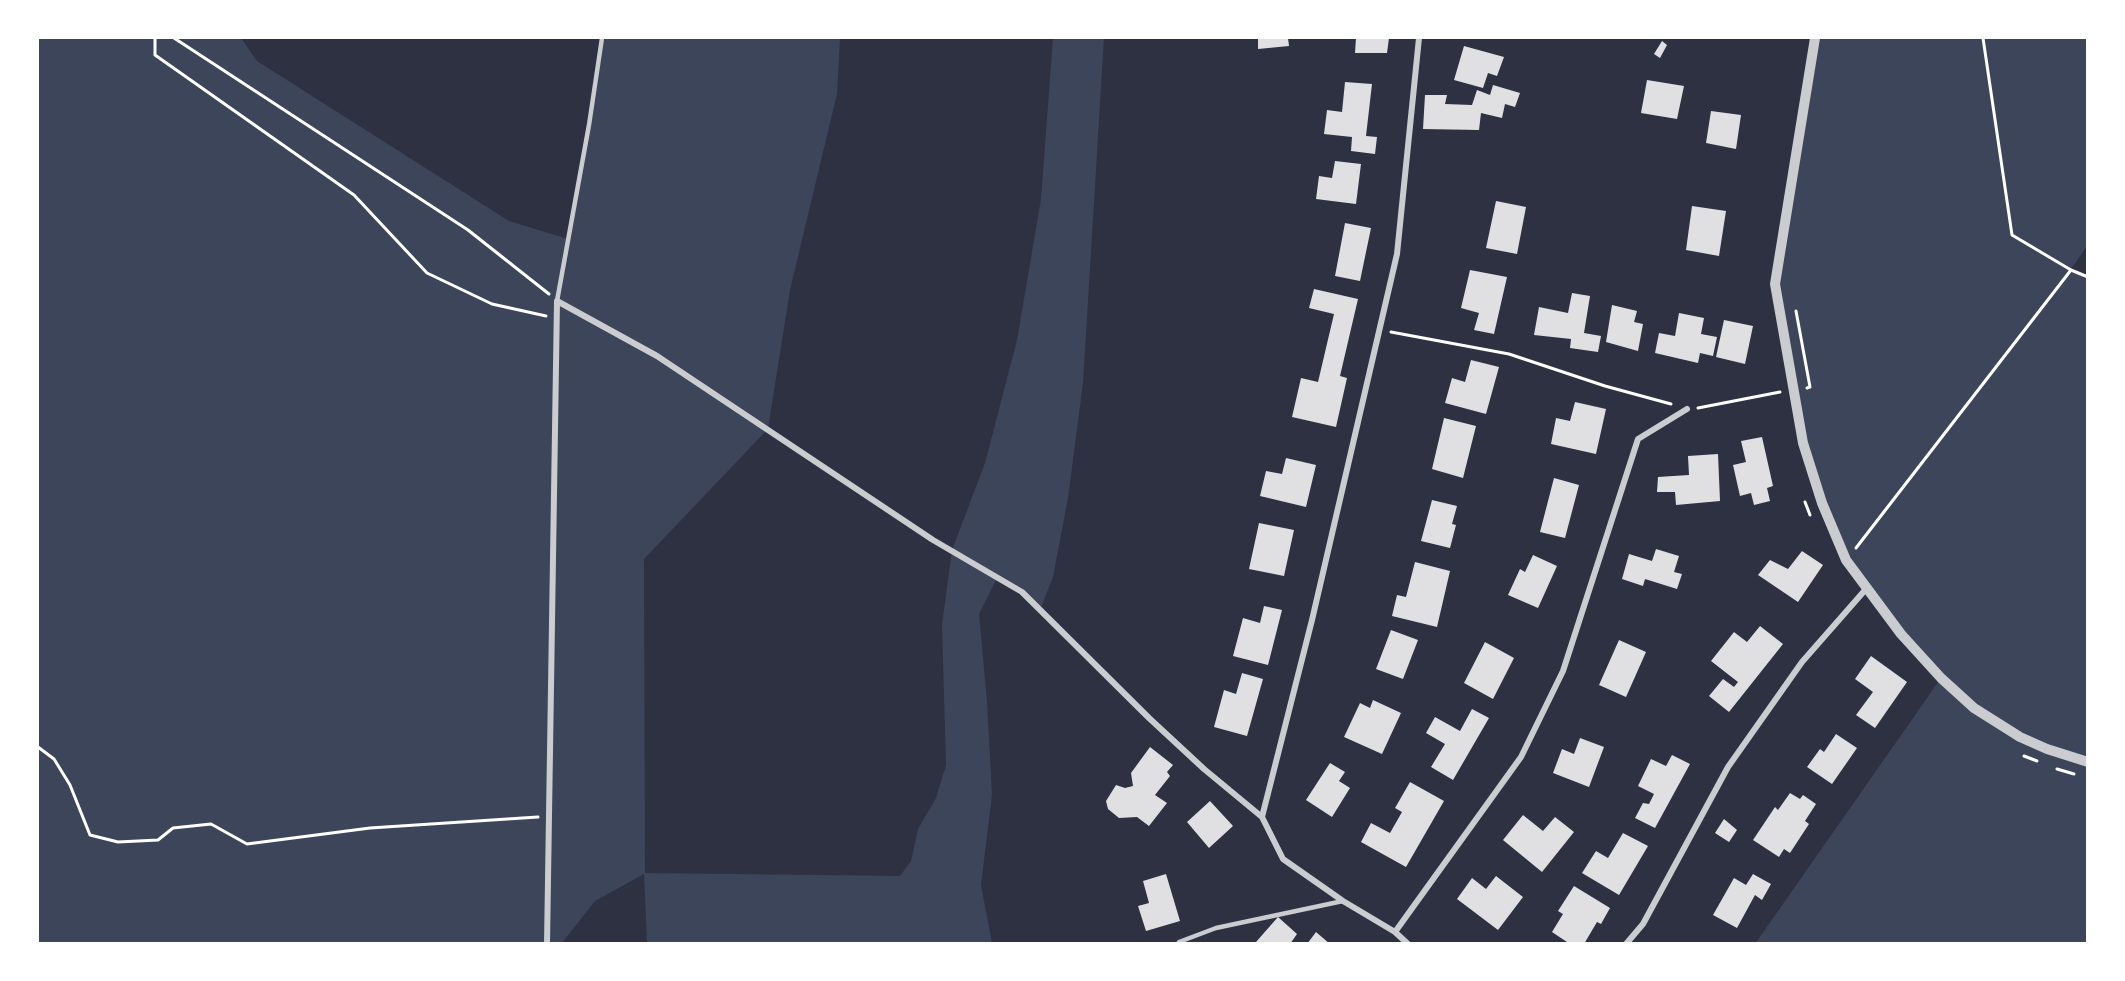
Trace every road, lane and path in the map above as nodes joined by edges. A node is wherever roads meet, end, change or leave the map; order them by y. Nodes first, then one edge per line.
1 (155, 38) edge
2 (174, 38) edge
3 (602, 38) edge
4 (1419, 38) edge
5 (1815, 38) edge
6 (1983, 38) edge
7 (2071, 270) junction
8 (2088, 277) edge
9 (557, 301) junction
10 (1794, 302) dead end
11 (557, 318) junction
12 (1380, 330) junction
13 (1794, 390) junction
14 (1687, 409) junction
15 (1846, 560) junction
16 (1866, 589) junction
17 (38, 747) edge
18 (2088, 762) edge
19 (548, 816) junction
20 (1262, 817) junction
21 (1343, 901) junction
22 (1395, 932) junction
23 (1179, 942) dead end
24 (546, 944) edge
25 (1408, 944) edge
26 (1626, 944) edge

1 - 11 path
2 - 9 path
3 - 9 lane
4 - 12 street
5 - 13 street
6 - 7 path
7 - 8 path
7 - 15 path
9 - 11 street
9 - 20 street
10 - 13 path
11 - 19 street
12 - 14 path
12 - 20 street
13 - 14 path
13 - 15 street
14 - 22 street
15 - 16 street
16 - 18 street
16 - 26 street
17 - 19 path
19 - 24 street
20 - 21 street
21 - 22 street
21 - 23 lane
22 - 25 street

